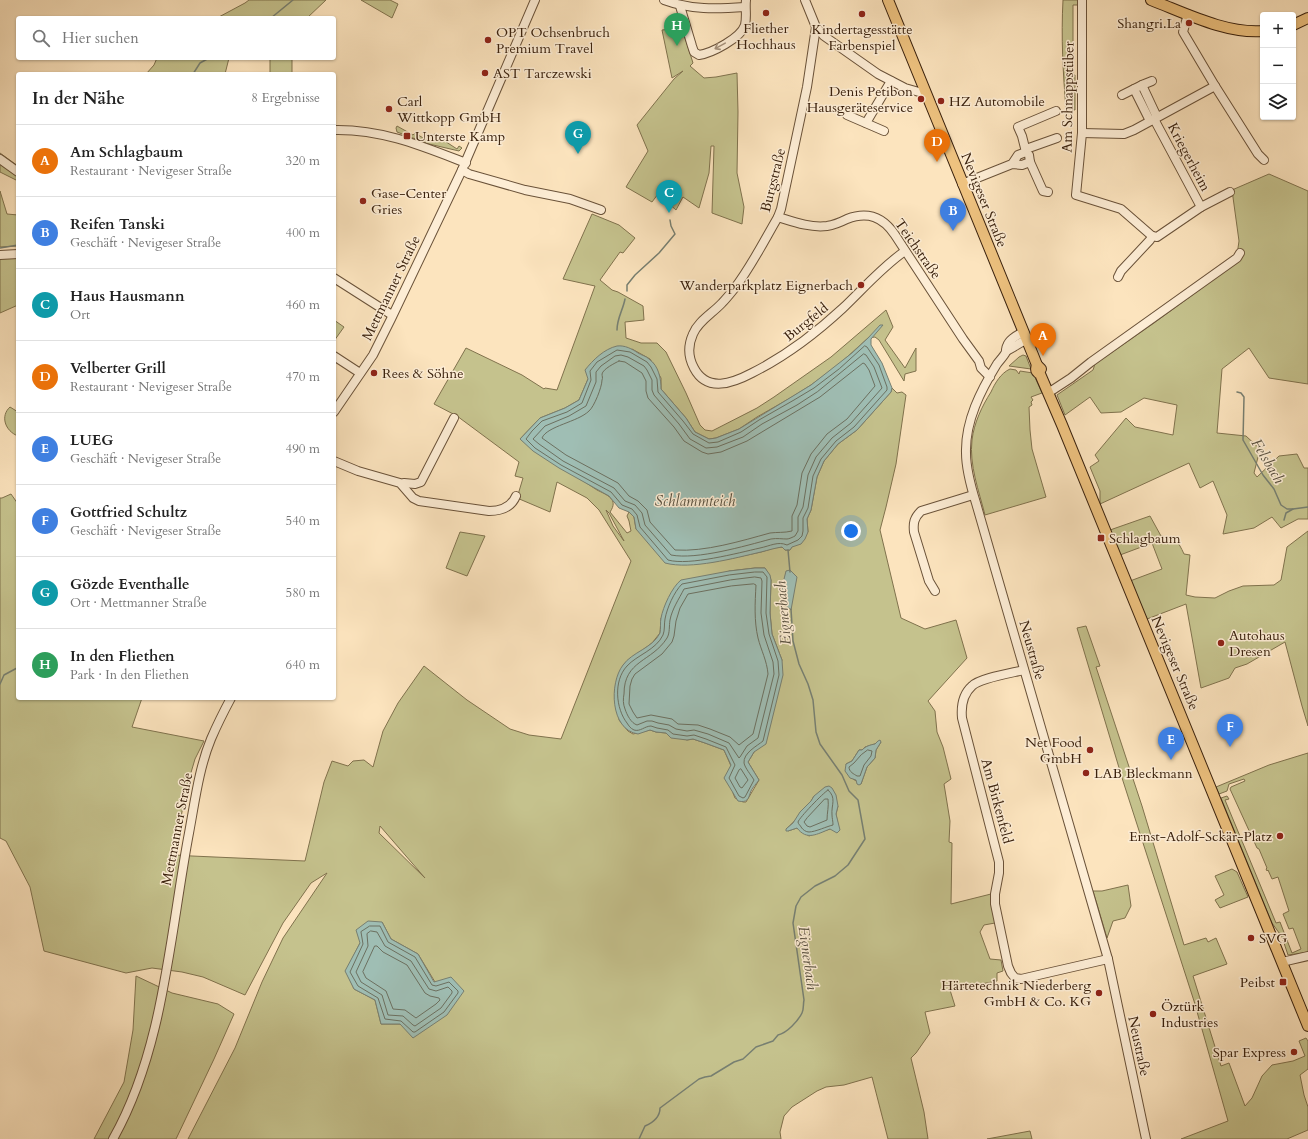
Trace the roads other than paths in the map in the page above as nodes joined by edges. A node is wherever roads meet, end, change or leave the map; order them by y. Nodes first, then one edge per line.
1 (535, 0) edge
2 (664, 0) edge
3 (805, 0) edge
4 (888, 0) edge
5 (1082, 0) edge
6 (1152, 0) edge
7 (746, 4) edge
8 (680, 6) junction
9 (1188, 14) junction
10 (1308, 18) edge
11 (1296, 24) edge
12 (816, 27) junction
13 (1260, 31) edge
14 (891, 81) junction
15 (1152, 81) dead end
16 (1215, 86) junction
17 (1138, 87) junction
18 (926, 94) junction
19 (1122, 95) dead end
20 (1056, 111) dead end
21 (847, 115) dead end
22 (1154, 119) junction
23 (866, 123) junction
24 (336, 130) edge
25 (884, 131) dead end
26 (1082, 132) junction
27 (1057, 138) dead end
28 (1026, 151) junction
29 (0, 159) edge
30 (1264, 160) dead end
31 (1030, 162) junction
32 (1012, 164) junction
33 (464, 166) junction
34 (16, 171) edge
35 (962, 184) junction
36 (1048, 192) dead end
37 (1230, 192) dead end
38 (1201, 207) junction
39 (601, 210) dead end
40 (778, 217) junction
41 (1152, 236) junction
42 (905, 251) junction
43 (1240, 252) dead end
44 (16, 254) edge
45 (0, 255) edge
46 (1118, 277) dead end
47 (336, 279) edge
48 (392, 315) junction
49 (1025, 336) junction
50 (336, 357) edge
51 (979, 361) junction
52 (994, 369) junction
53 (360, 373) junction
54 (990, 377) junction
55 (708, 382) joint
56 (1048, 393) junction
57 (336, 409) edge
58 (454, 418) dead end
59 (336, 462) edge
60 (404, 483) dead end
61 (973, 495) junction
62 (516, 496) dead end
63 (935, 591) dead end
64 (1024, 670) junction
65 (230, 700) edge
66 (1308, 956) edge
67 (1108, 959) junction
68 (1282, 962) junction
69 (1308, 1026) edge
70 (113, 1139) edge
71 (1146, 1139) edge

1 - 33 street, Mettmanner Straße
2 - 8 street
3 - 12 street
4 - 18 main road, Nevigeser Straße
5 - 26 street, Am Schnappstüber
6 - 9 main road
7 - 8 street
7 -> 8 street
9 - 13 main road
9 - 16 street
10 - 11 main road
12 - 14 street
12 - 40 street, Burgstraße
14 - 18 street
14 - 23 street
15 - 17 street
16 - 22 street, Kriegerheim
16 - 30 street
17 - 19 street
17 - 22 street, Kriegerheim
18 - 35 main road, Nevigeser Straße
20 - 28 street
21 - 23 street
22 - 26 street, Kriegerheim
22 - 38 street, Kriegerheim
23 - 25 street
24 - 33 street
26 - 41 street, Am Schnappstüber
27 - 28 street
28 - 31 street
28 - 32 street
29 - 34 street
31 - 32 street
31 - 36 street
32 - 35 street
33 - 39 street
33 - 48 street, Mettmanner Straße
35 - 49 main road, Nevigeser Straße
37 - 38 street
38 - 41 street
40 - 42 street, Teichstraße
40 - 55 street, Burgstraße
41 - 46 street
42 - 51 street, Teichstraße
42 - 55 street, Burgfeld
43 - 56 street
44 - 45 street
47 - 48 street
48 - 53 street, Mettmanner Straße
49 - 52 street, Neustraße
49 - 56 main road, Nevigeser Straße
50 - 53 street
51 - 52 street, Teichstraße
51 - 54 street, Teichstraße
52 - 54 street, Neustraße
53 - 57 street, Mettmanner Straße
54 - 61 street, Neustraße
56 - 68 main road, Nevigeser Straße
58 - 60 street
59 - 62 street
61 - 63 street
61 - 64 street, Neustraße
64 - 67 street, Neustraße
64 - 67 street, Am Birkenfeld
65 - 70 street, Mettmanner Straße
66 - 68 street
67 - 71 street, Neustraße
68 - 69 main road, Nevigeser Straße

